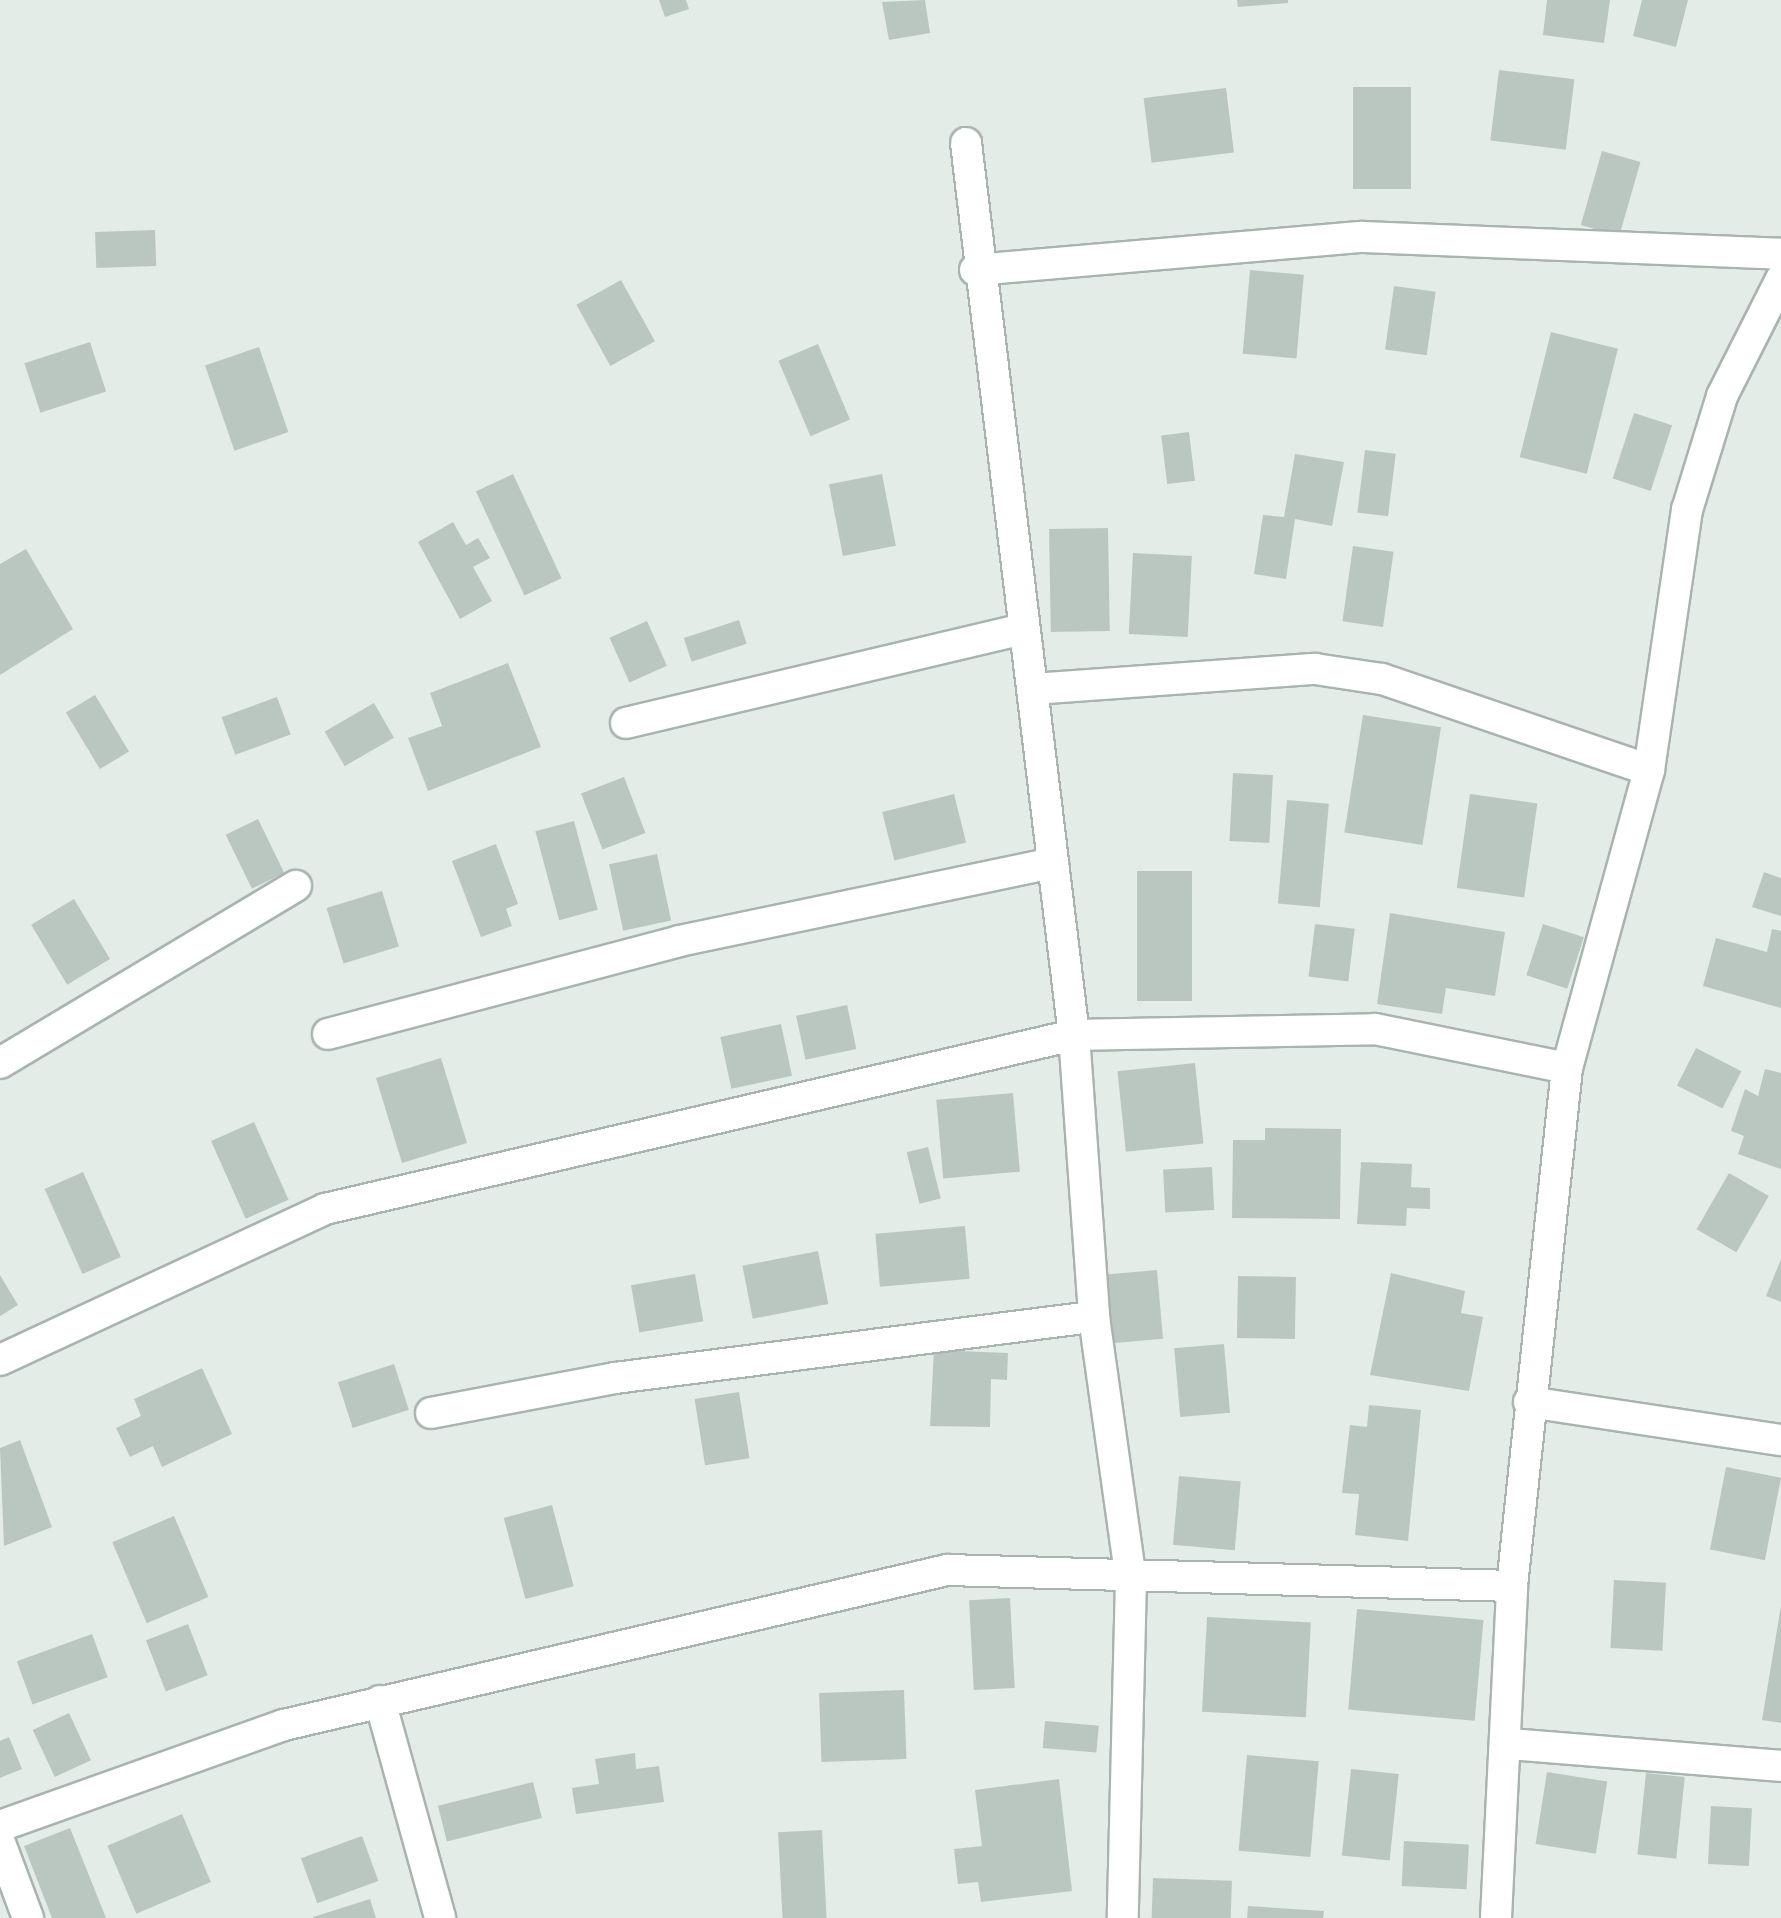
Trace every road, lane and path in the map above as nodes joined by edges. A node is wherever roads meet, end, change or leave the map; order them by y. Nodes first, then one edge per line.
1 (966, 143) dead end
2 (1781, 254) edge
3 (975, 270) junction
4 (1781, 279) edge
5 (1024, 628) junction
6 (1033, 688) junction
7 (626, 723) dead end
8 (1650, 770) junction
9 (1053, 864) junction
10 (296, 886) dead end
11 (328, 1034) dead end
12 (1074, 1035) junction
13 (0, 1063) edge
14 (1567, 1068) junction
15 (1094, 1318) junction
16 (0, 1360) edge
17 (1530, 1402) junction
18 (432, 1413) dead end
19 (1781, 1440) edge
20 (1132, 1579) junction
21 (1512, 1586) junction
22 (380, 1701) junction
23 (1509, 1744) junction
24 (1781, 1766) edge
25 (0, 1826) edge
26 (0, 1842) edge
27 (28, 1918) edge
28 (440, 1918) edge
29 (1123, 1918) edge
30 (1496, 1918) edge

1 - 3 street
2 - 3 street
3 - 5 street
4 - 8 street
5 - 6 street
5 - 7 street
6 - 8 street
6 - 9 street
8 - 14 street
9 - 11 street
9 - 12 street
10 - 13 street
12 - 14 street
12 - 15 street
12 - 16 street
14 - 17 street
15 - 18 street
15 - 20 street
17 - 19 street
17 - 21 street
20 - 21 street
20 - 22 street
20 - 29 street
21 - 23 street
22 - 25 street
22 - 28 street
23 - 24 street
23 - 30 street
26 - 27 street

